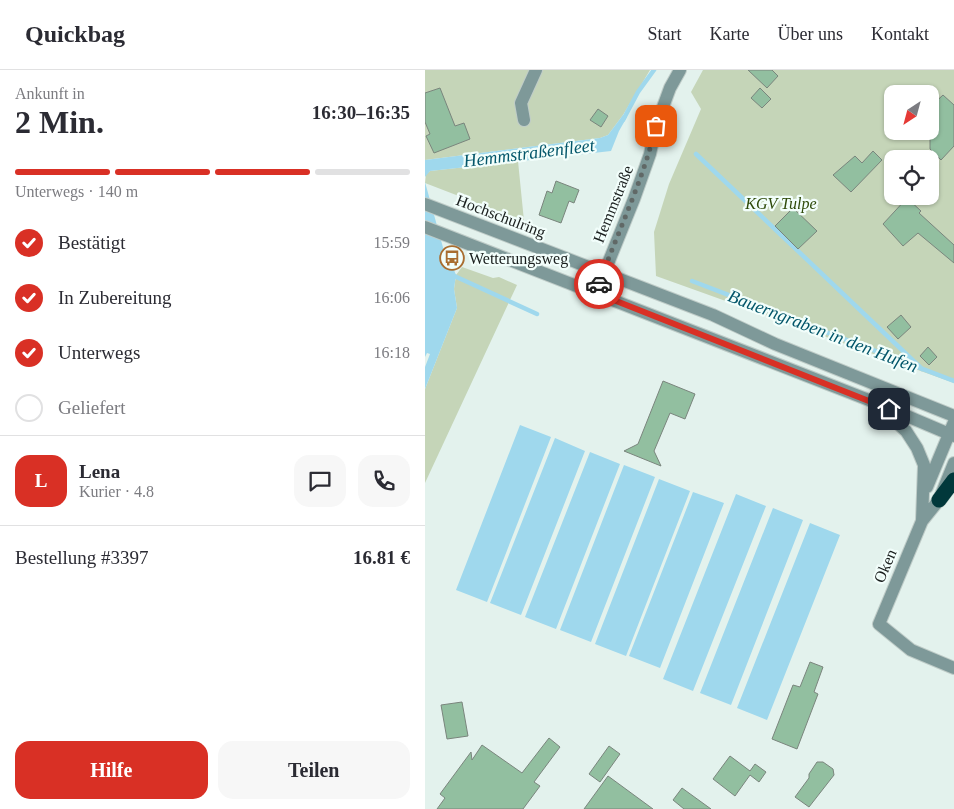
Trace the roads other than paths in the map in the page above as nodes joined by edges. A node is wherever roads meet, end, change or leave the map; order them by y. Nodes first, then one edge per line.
1 (537, 70) edge
2 (680, 70) edge
3 (524, 120) dead end
4 (429, 206) edge
5 (425, 227) edge
6 (603, 273) junction
7 (596, 293) junction
8 (875, 402) junction
9 (954, 416) edge
10 (952, 430) edge
11 (954, 463) edge
12 (954, 480) edge
13 (923, 496) junction
14 (939, 500) junction
15 (922, 521) junction
16 (954, 668) edge

1 - 3 street
2 - 6 street, Hemmstraße
4 - 6 street, Hochschulring
5 - 7 street
6 - 7 street, Hemmstraße
6 - 9 street, Hochschulring
7 - 8 street
8 - 10 street
8 - 13 street
10 - 13 street, Oken
11 - 14 street, Oken
12 - 14 highway
13 - 15 street, Oken
14 - 15 street, Oken
15 - 16 street, Oken

